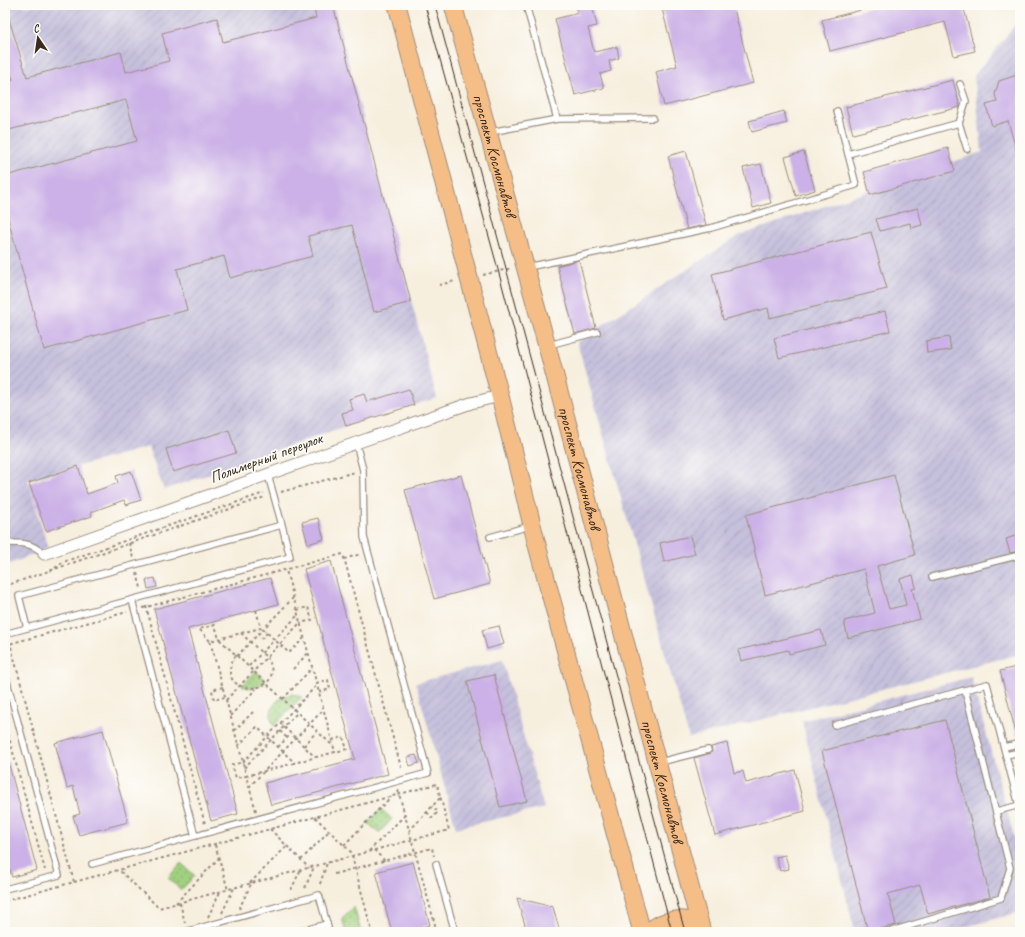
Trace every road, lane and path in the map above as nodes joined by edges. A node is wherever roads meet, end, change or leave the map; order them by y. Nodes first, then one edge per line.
1 (397, 5) edge
2 (453, 5) edge
3 (526, 5) edge
4 (960, 84) dead end
5 (837, 112) dead end
6 (653, 118) dead end
7 (557, 119) junction
8 (960, 123) junction
9 (488, 133) junction
10 (968, 149) dead end
11 (848, 154) junction
12 (525, 266) junction
13 (469, 278) junction
14 (439, 285) dead end
15 (597, 332) dead end
16 (547, 346) junction
17 (500, 396) junction
18 (356, 443) junction
19 (363, 470) junction
20 (268, 475) junction
21 (273, 492) junction
22 (282, 525) junction
23 (532, 526) junction
24 (5, 537) edge
25 (490, 537) dead end
26 (129, 543) junction
27 (6, 544) edge
28 (368, 552) junction
29 (44, 554) joint
30 (1020, 555) edge
31 (344, 559) junction
32 (135, 565) junction
33 (52, 570) junction
34 (286, 570) junction
35 (932, 577) dead end
36 (5, 586) edge
37 (144, 597) junction
38 (293, 598) junction
39 (132, 600) junction
40 (146, 607) junction
41 (135, 610) junction
42 (256, 610) dead end
43 (297, 610) junction
44 (298, 615) junction
45 (300, 623) junction
46 (261, 627) junction
47 (27, 628) junction
48 (263, 629) junction
49 (241, 633) junction
50 (267, 633) junction
51 (5, 634) edge
52 (304, 638) junction
53 (219, 639) junction
54 (261, 639) dead end
55 (274, 640) junction
56 (210, 641) junction
57 (251, 642) junction
58 (279, 644) junction
59 (5, 645) edge
60 (262, 653) junction
61 (308, 653) junction
62 (237, 656) junction
63 (267, 657) junction
64 (249, 667) junction
65 (312, 668) junction
66 (293, 669) dead end
67 (254, 671) junction
68 (5, 674) edge
69 (266, 683) junction
70 (316, 684) junction
71 (240, 686) junction
72 (222, 687) junction
73 (257, 688) junction
74 (965, 690) junction
75 (319, 692) junction
76 (226, 699) junction
77 (283, 699) junction
78 (294, 709) junction
79 (323, 710) junction
80 (253, 712) dead end
81 (297, 713) junction
82 (230, 716) junction
83 (5, 723) edge
84 (280, 723) junction
85 (310, 724) junction
86 (835, 725) dead end
87 (284, 727) junction
88 (234, 731) junction
89 (280, 731) junction
90 (317, 731) junction
91 (291, 734) junction
92 (267, 737) junction
93 (287, 738) junction
94 (296, 738) junction
95 (271, 740) junction
96 (332, 740) junction
97 (1018, 744) dead end
98 (238, 746) junction
99 (304, 746) junction
100 (278, 747) junction
101 (333, 747) junction
102 (1004, 747) junction
103 (708, 750) dead end
104 (283, 752) junction
105 (335, 752) junction
106 (1020, 752) edge
107 (1006, 755) junction
108 (316, 757) junction
109 (243, 762) junction
110 (295, 763) junction
111 (657, 763) junction
112 (244, 768) junction
113 (265, 771) junction
114 (398, 774) dead end
115 (246, 776) junction
116 (249, 787) junction
117 (400, 794) junction
118 (391, 797) junction
119 (440, 798) junction
120 (1020, 805) edge
121 (432, 806) junction
122 (997, 811) junction
123 (427, 812) junction
124 (249, 814) dead end
125 (405, 815) junction
126 (315, 817) junction
127 (213, 823) dead end
128 (205, 825) junction
129 (194, 829) junction
130 (270, 830) junction
131 (329, 831) junction
132 (409, 831) junction
133 (207, 832) junction
134 (196, 836) junction
135 (412, 840) junction
136 (215, 844) junction
137 (211, 845) junction
138 (344, 845) junction
139 (287, 846) junction
140 (374, 850) junction
141 (368, 852) junction
142 (415, 852) junction
143 (353, 856) junction
144 (219, 858) junction
145 (301, 860) junction
146 (385, 860) junction
147 (327, 863) junction
148 (92, 864) dead end
149 (436, 864) joint
150 (314, 866) junction
151 (309, 868) junction
152 (355, 868) junction
153 (119, 870) junction
154 (300, 870) junction
155 (38, 872) dead end
156 (334, 874) dead end
157 (74, 882) dead end
158 (250, 884) junction
159 (320, 884) dead end
160 (234, 888) junction
161 (305, 888) dead end
162 (5, 889) edge
163 (228, 890) junction
164 (291, 890) dead end
165 (220, 892) junction
166 (180, 903) junction
167 (175, 904) junction
168 (234, 919) junction
169 (217, 923) junction
170 (327, 924) junction
171 (203, 927) junction
172 (701, 927) edge
173 (113, 928) dead end
174 (114, 932) edge
175 (186, 932) edge
176 (297, 932) edge
177 (329, 932) edge
178 (372, 932) edge
179 (437, 932) edge
180 (455, 932) edge
181 (642, 932) edge
182 (649, 932) edge
183 (889, 932) edge

1 - 13 main road
2 - 9 main road, проспект Космонавтов
3 - 7 lane
4 - 8 lane
5 - 11 lane
6 - 7 lane
7 - 9 lane
8 - 10 lane
8 - 11 lane
9 - 12 main road, проспект Космонавтов
11 - 12 lane
12 - 13 path
12 - 16 main road, проспект Космонавтов
13 - 14 path
13 - 17 main road
15 - 16 lane
16 - 111 main road, проспект Космонавтов
17 - 18 street, Полимерный переулок
17 - 23 main road
18 - 19 lane
18 - 20 street, Полимерный переулок
19 - 21 path
19 - 28 lane
20 - 21 lane
20 - 29 street, Полимерный переулок
21 - 22 lane
21 - 26 path
21 - 33 path
22 - 32 lane
22 - 37 lane
23 - 25 lane
23 - 181 main road
24 - 27 lane
26 - 32 path
26 - 33 path
27 - 29 lane
28 - 31 path
28 - 133 lane
30 - 35 lane
31 - 34 path
31 - 114 path
32 - 37 path
32 - 47 lane
33 - 36 path
34 - 38 path
34 - 40 path
37 - 39 lane
37 - 40 path
38 - 43 path
38 - 48 path
39 - 41 lane
39 - 47 lane
40 - 41 path
40 - 128 path
41 - 59 path
41 - 129 lane
42 - 46 path
43 - 44 path
43 - 45 path
44 - 45 path
44 - 55 path
45 - 52 path
45 - 58 path
46 - 48 path
46 - 49 path
47 - 51 lane
48 - 50 path
48 - 57 path
49 - 53 path
49 - 57 path
50 - 54 path
50 - 55 path
52 - 58 path
52 - 61 path
53 - 56 path
53 - 56 path
53 - 62 path
55 - 58 path
55 - 60 path
56 - 72 path
57 - 60 path
57 - 62 path
58 - 63 path
60 - 63 path
60 - 64 path
61 - 65 path
61 - 66 path
62 - 64 path
62 - 71 path
63 - 67 path
63 - 69 path
64 - 67 path
65 - 70 path
65 - 77 path
67 - 69 path
67 - 71 path
68 - 162 lane
69 - 73 path
69 - 77 path
70 - 75 path
70 - 75 path
70 - 78 path
71 - 73 path
71 - 76 path
72 - 76 path
72 - 76 path
73 - 82 path
74 - 86 lane
74 - 102 lane
74 - 122 lane
75 - 79 path
76 - 82 path
77 - 78 path
78 - 81 path
78 - 84 path
79 - 85 path
79 - 96 path
80 - 88 path
81 - 85 path
81 - 87 path
82 - 88 path
83 - 155 path
84 - 87 path
84 - 92 path
85 - 90 path
85 - 94 path
87 - 89 path
87 - 91 path
88 - 98 path
89 - 93 path
89 - 95 path
90 - 99 path
90 - 101 path
91 - 93 path
91 - 94 path
92 - 95 path
92 - 98 path
92 - 109 path
93 - 100 path
94 - 99 path
94 - 104 path
95 - 100 path
95 - 112 path
96 - 101 path
96 - 105 path
97 - 102 lane
98 - 109 path
99 - 108 path
100 - 104 path
101 - 105 path
102 - 107 lane
103 - 111 lane
104 - 110 path
104 - 113 path
105 - 108 path
106 - 107 lane
107 - 120 lane
108 - 110 path
109 - 112 path
109 - 115 path
110 - 113 path
111 - 172 main road, проспект Космонавтов
112 - 115 path
113 - 115 path
113 - 116 path
115 - 116 path
116 - 124 path
117 - 118 path
117 - 119 path
117 - 125 path
118 - 126 path
118 - 138 path
119 - 121 path
119 - 135 path
120 - 122 lane
121 - 123 path
121 - 123 path
122 - 183 lane
123 - 132 path
125 - 132 path
125 - 141 path
126 - 130 path
126 - 131 path
127 - 128 path
128 - 129 path
129 - 134 lane
130 - 136 path
130 - 139 path
131 - 138 path
131 - 145 path
132 - 135 path
133 - 134 lane
133 - 137 path
134 - 148 lane
135 - 140 path
135 - 142 path
136 - 137 path
136 - 144 path
137 - 153 path
138 - 143 path
139 - 145 path
139 - 158 path
140 - 141 path
140 - 146 path
141 - 143 path
142 - 146 path
142 - 149 path
142 - 179 path
143 - 147 path
143 - 152 path
144 - 163 path
144 - 167 path
145 - 151 path
146 - 152 path
147 - 150 path
147 - 159 path
149 - 180 lane
150 - 151 path
150 - 161 path
151 - 154 path
152 - 156 path
152 - 178 path
153 - 157 path
153 - 167 path
154 - 158 path
154 - 164 path
158 - 160 path
158 - 168 path
160 - 163 path
160 - 169 path
163 - 165 path
165 - 166 path
165 - 171 path
166 - 167 path
166 - 175 path
168 - 169 lane
168 - 170 lane
169 - 171 lane
170 - 176 lane
170 - 177 lane
171 - 175 lane
172 - 182 main road
173 - 174 path

